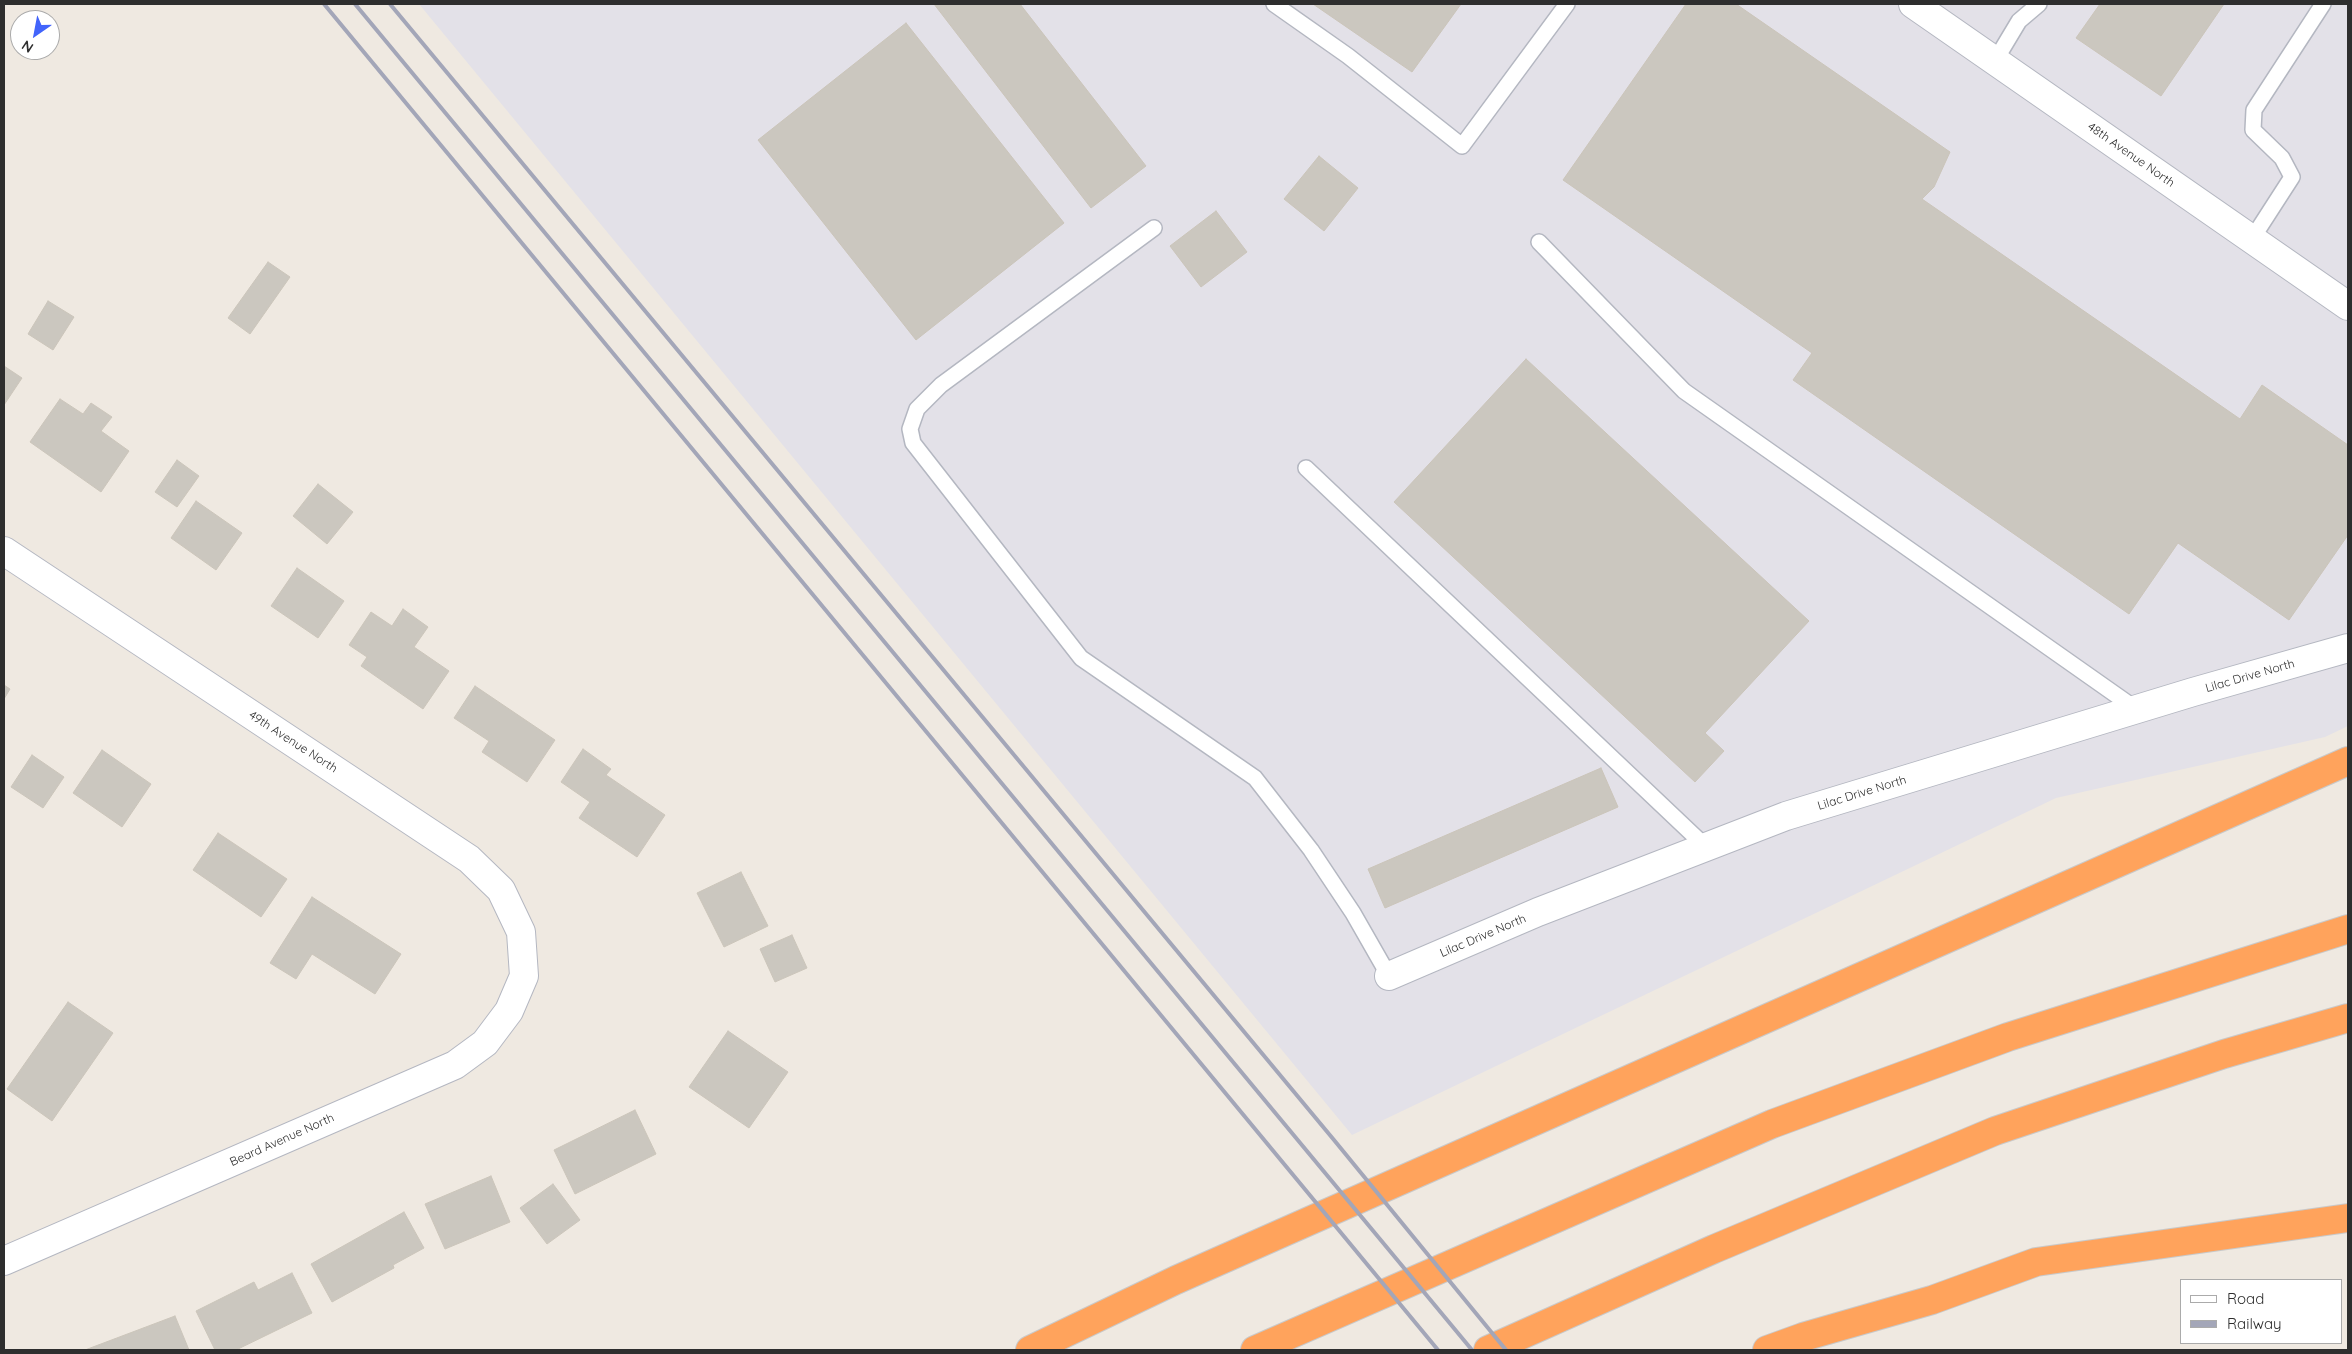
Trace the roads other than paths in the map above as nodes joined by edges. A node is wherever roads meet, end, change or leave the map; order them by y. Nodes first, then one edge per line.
1 (1274, 4) edge
2 (1567, 4) edge
3 (1913, 4) edge
4 (2039, 4) edge
5 (2323, 4) edge
6 (1994, 61) junction
7 (1154, 228) dead end
8 (2252, 239) junction
9 (1539, 242) dead end
10 (2348, 306) edge
11 (1306, 468) dead end
12 (4, 551) edge
13 (2348, 648) edge
14 (2136, 709) junction
15 (2348, 761) edge
16 (1706, 847) junction
17 (2348, 930) edge
18 (524, 976) joint
19 (1390, 976) joint
20 (2348, 1018) edge
21 (2348, 1218) edge
22 (4, 1261) edge
23 (1030, 1350) edge
24 (1255, 1350) edge
25 (1488, 1350) edge
26 (1767, 1350) edge

1 - 2 lane
3 - 6 street, 48th Avenue North
4 - 6 lane
5 - 8 lane
6 - 8 street, 48th Avenue North
7 - 19 lane
8 - 10 street, 48th Avenue North
9 - 14 lane
11 - 16 lane
12 - 18 street, 49th Avenue North
13 - 14 street, Lilac Drive North
14 - 16 street, Lilac Drive North
15 - 23 highway
16 - 19 street, Lilac Drive North
17 - 24 highway
18 - 22 street, Beard Avenue North
20 - 25 highway
21 - 26 highway

